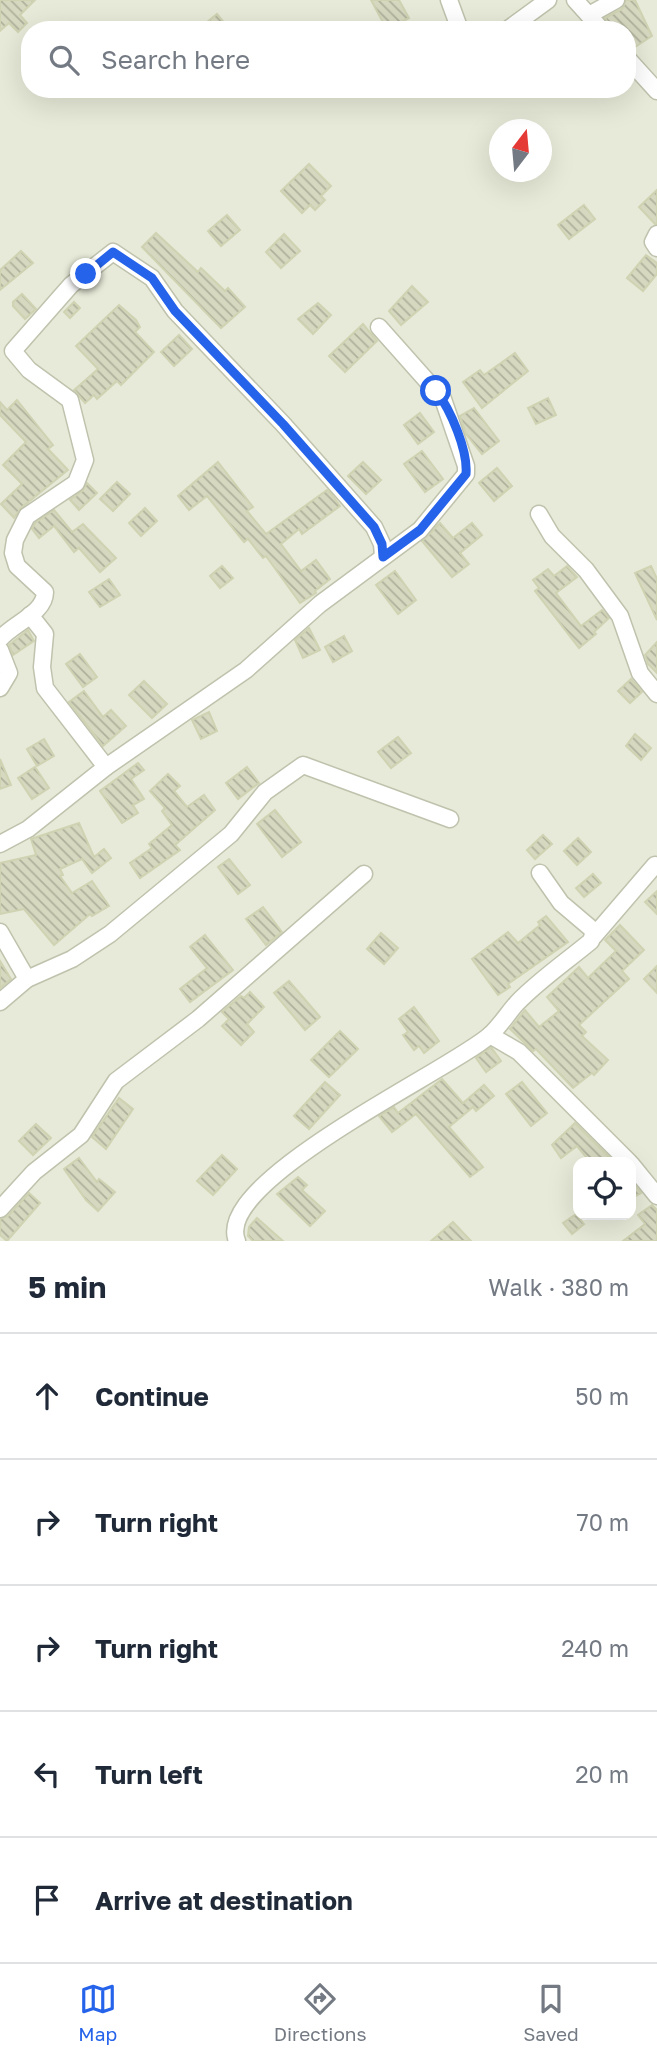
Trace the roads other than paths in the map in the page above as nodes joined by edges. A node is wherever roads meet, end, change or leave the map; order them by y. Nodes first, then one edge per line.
1 (449, 0) edge
2 (548, 0) edge
3 (575, 0) edge
4 (615, 0) edge
5 (589, 15) junction
6 (457, 21) edge
7 (519, 21) edge
8 (594, 21) edge
9 (636, 68) edge
10 (657, 91) edge
11 (657, 234) edge
12 (657, 248) edge
13 (379, 327) dead end
14 (539, 514) dead end
15 (7, 537) edge
16 (383, 557) junction
17 (30, 615) junction
18 (0, 639) edge
19 (0, 650) edge
20 (0, 688) edge
21 (657, 694) edge
22 (106, 767) junction
23 (450, 819) dead end
24 (0, 844) edge
25 (657, 867) edge
26 (540, 873) dead end
27 (364, 874) dead end
28 (0, 932) edge
29 (594, 936) junction
30 (27, 979) junction
31 (0, 1002) edge
32 (490, 1035) junction
33 (624, 1157) edge
34 (636, 1170) edge
35 (657, 1196) edge
36 (0, 1209) edge
37 (237, 1241) edge

1 - 6 street
2 - 7 street
3 - 5 street
4 - 5 street
5 - 8 street
9 - 10 street
11 - 12 street
13 - 16 street
14 - 21 street
15 - 16 street
15 - 17 street
16 - 22 street
17 - 18 street
17 - 22 street
19 - 20 street
22 - 24 street
23 - 30 street
25 - 29 street
26 - 29 street
27 - 36 street
28 - 30 street
29 - 32 street
30 - 31 street
32 - 33 street
32 - 37 street
34 - 35 street

